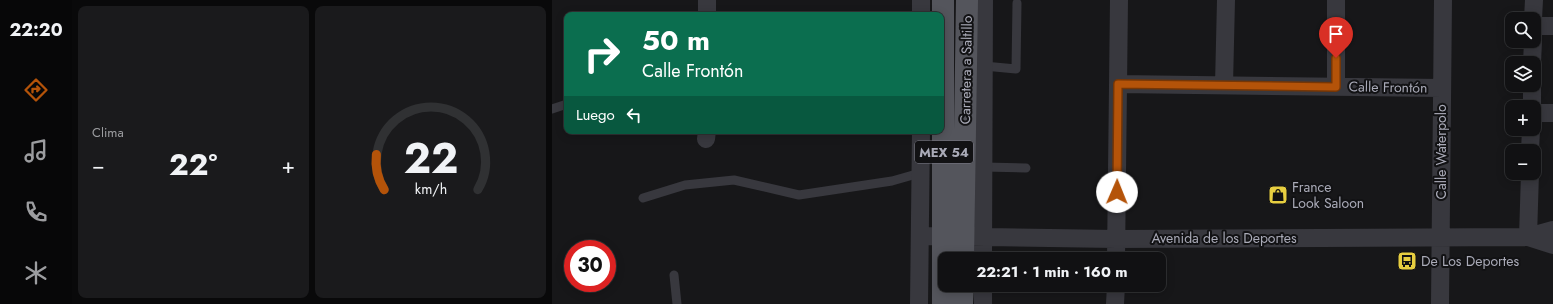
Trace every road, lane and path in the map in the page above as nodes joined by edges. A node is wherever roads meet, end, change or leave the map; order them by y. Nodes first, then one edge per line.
1 (707, 0) edge
2 (921, 0) edge
3 (943, 0) edge
4 (1119, 0) edge
5 (1226, 0) edge
6 (1336, 0) edge
7 (1442, 0) edge
8 (1534, 0) edge
9 (973, 2) edge
10 (1017, 3) dead end
11 (707, 12) edge
12 (921, 12) edge
13 (1533, 12) edge
14 (984, 24) joint
15 (1541, 26) edge
16 (1553, 26) edge
17 (984, 66) junction
18 (1118, 84) junction
19 (1224, 85) junction
20 (1336, 87) junction
21 (1442, 88) junction
22 (564, 105) edge
23 (552, 109) edge
24 (1541, 113) edge
25 (1553, 113) edge
26 (921, 134) edge
27 (984, 167) junction
28 (1026, 168) dead end
29 (920, 173) junction
30 (1530, 180) edge
31 (643, 198) dead end
32 (1553, 230) edge
33 (920, 236) junction
34 (963, 236) junction
35 (1441, 236) junction
36 (1528, 237) junction
37 (1116, 239) junction
38 (1553, 245) edge
39 (963, 252) edge
40 (978, 252) edge
41 (1116, 252) edge
42 (674, 275) dead end
43 (963, 292) edge
44 (983, 292) edge
45 (1116, 292) edge
46 (678, 304) edge
47 (919, 304) edge
48 (943, 304) edge
49 (962, 304) edge
50 (983, 304) edge
51 (1115, 304) edge
52 (1440, 304) edge

1 - 11 street
2 - 12 street
3 - 34 main road, Carretera a Saltillo / MEX 54
4 - 18 street
5 - 19 street
6 - 20 street
7 - 21 street, Calle Waterpolo
8 - 13 street
9 - 14 main road
9 - 34 main road, Carretera a Saltillo / MEX 54
10 - 17 lane
14 - 17 street, Carretera a Saltillo
15 - 16 street
17 - 27 street, Carretera a Saltillo
18 - 19 street, Calle Frontón
18 - 37 street
19 - 20 street, Calle Frontón
20 - 21 street, Calle Frontón
21 - 35 street, Calle Waterpolo
22 - 23 lane
24 - 25 street
26 - 29 street
27 - 28 lane
27 - 34 street, Carretera a Saltillo
29 - 31 lane
29 - 33 street
30 - 36 street
32 - 36 street, Avenida de los Deportes
33 - 34 street, Avenida de los Deportes
33 - 47 street
34 - 37 street, Avenida de los Deportes
34 - 39 main road, Carretera a Saltillo / MEX 54
34 - 40 street, Carretera a Saltillo
34 - 48 main road, Carretera a Saltillo / MEX 54
35 - 36 street, Avenida de los Deportes
35 - 37 street, Avenida de los Deportes
35 - 52 street, Calle Waterpolo
36 - 38 street, Avenida de los Deportes
37 - 41 street
42 - 46 lane
43 - 49 main road
44 - 50 street
45 - 51 street

